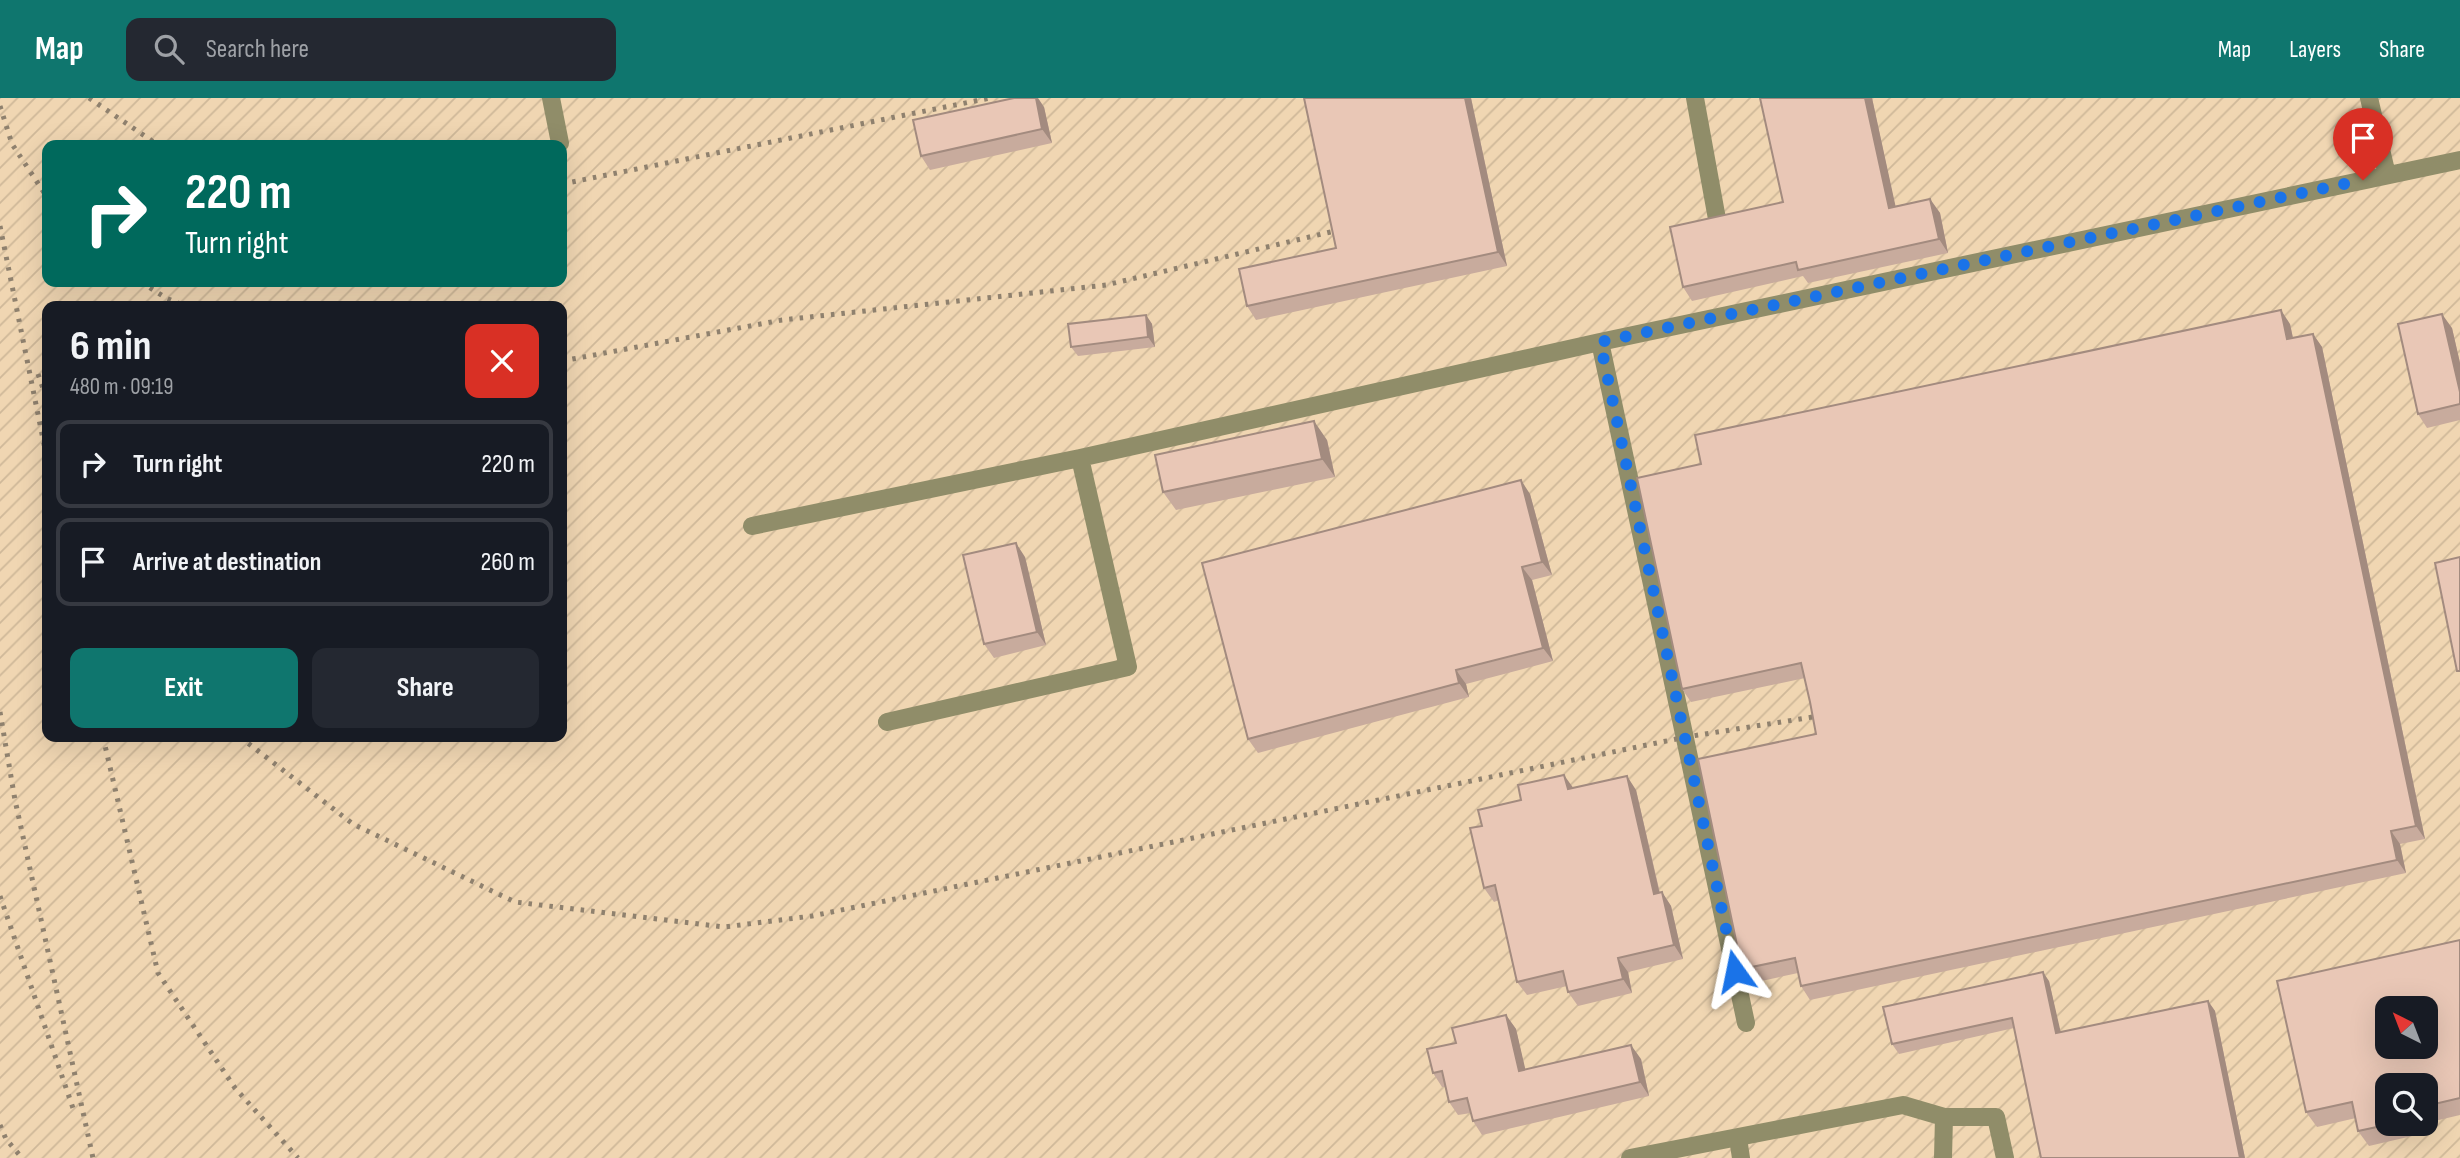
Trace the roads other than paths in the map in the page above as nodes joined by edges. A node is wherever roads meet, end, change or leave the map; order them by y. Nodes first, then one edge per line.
1 (551, 98) edge
2 (1695, 98) edge
3 (2369, 98) edge
4 (559, 140) edge
5 (2460, 160) edge
6 (2387, 175) junction
7 (1717, 219) edge
8 (1600, 342) junction
9 (1080, 458) junction
10 (752, 526) dead end
11 (887, 722) dead end
12 (1746, 1023) dead end
13 (1944, 1117) junction
14 (1738, 1138) junction
15 (1630, 1158) edge
16 (1741, 1158) edge
17 (1943, 1158) edge
18 (2005, 1158) edge

1 - 4 lane
2 - 7 lane
3 - 6 lane
5 - 6 lane
6 - 8 lane
8 - 9 lane
8 - 12 lane
9 - 10 lane
9 - 11 lane
13 - 14 lane
13 - 17 lane
13 - 18 lane
14 - 15 lane
14 - 16 lane

